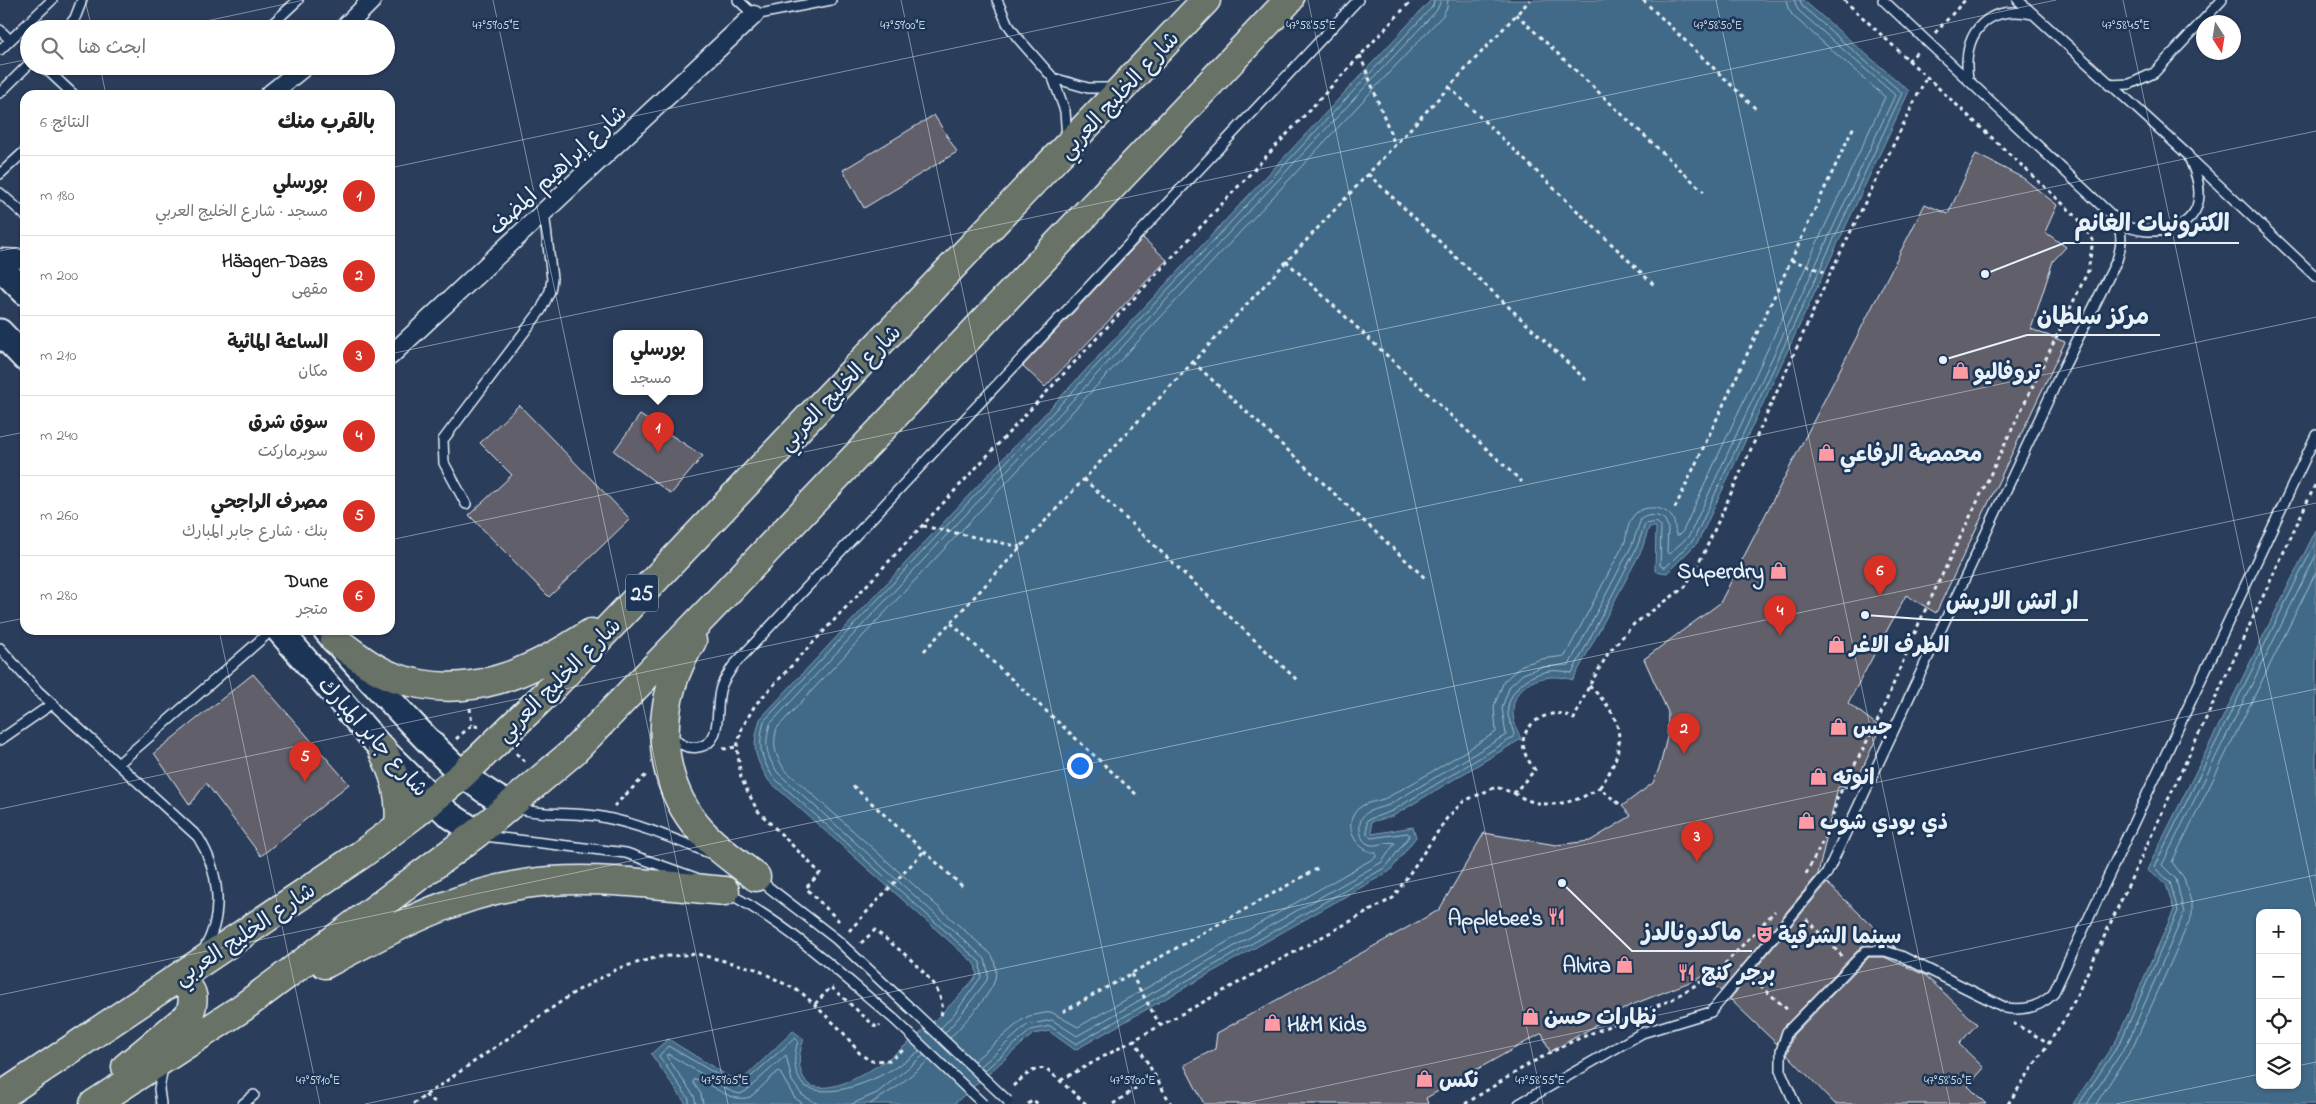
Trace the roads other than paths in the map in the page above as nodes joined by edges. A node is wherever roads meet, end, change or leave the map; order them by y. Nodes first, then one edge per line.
1 (52, 0) edge
2 (82, 0) edge
3 (298, 0) edge
4 (372, 0) edge
5 (738, 0) edge
6 (831, 0) edge
7 (997, 0) edge
8 (1206, 0) edge
9 (1289, 0) edge
10 (1358, 0) edge
11 (1883, 0) edge
12 (2018, 0) edge
13 (2222, 0) edge
14 (754, 14) junction
15 (2033, 14) junction
16 (31, 20) edge
17 (73, 20) edge
18 (277, 20) edge
19 (352, 20) edge
20 (0, 30) edge
21 (20, 30) edge
22 (10, 40) junction
23 (0, 50) edge
24 (20, 73) edge
25 (52, 75) edge
26 (294, 75) edge
27 (1054, 78) junction
28 (1968, 80) junction
29 (1127, 85) junction
30 (2109, 85) junction
31 (68, 90) edge
32 (275, 90) edge
33 (0, 93) edge
34 (1064, 151) junction
35 (2188, 155) junction
36 (20, 156) edge
37 (0, 174) edge
38 (0, 194) edge
39 (20, 211) edge
40 (544, 211) junction
41 (2115, 218) junction
42 (0, 258) edge
43 (20, 259) edge
44 (0, 267) edge
45 (2316, 277) edge
46 (20, 287) edge
47 (0, 332) edge
48 (395, 351) edge
49 (20, 353) edge
50 (2316, 435) edge
51 (466, 504) dead end
52 (730, 589) junction
53 (633, 603) junction
54 (266, 635) edge
55 (283, 635) edge
56 (330, 635) edge
57 (0, 648) edge
58 (52, 704) junction
59 (666, 729) junction
60 (0, 740) edge
61 (382, 749) junction
62 (118, 764) junction
63 (462, 775) junction
64 (432, 799) junction
65 (511, 806) junction
66 (399, 826) junction
67 (477, 833) junction
68 (756, 877) junction
69 (725, 891) junction
70 (183, 974) junction
71 (242, 1008) junction
72 (167, 1058) junction
73 (37, 1072) junction
74 (0, 1087) edge
75 (254, 1095) dead end
76 (0, 1097) edge
77 (1010, 1103) edge
78 (92, 1104) edge
79 (161, 1104) edge
80 (243, 1104) edge
81 (983, 1104) edge
82 (1519, 1104) edge
83 (1795, 1104) edge

1 - 16 lane
2 - 17 lane
3 - 18 lane
4 - 19 street
5 - 14 lane
6 - 14 lane
7 - 27 lane
8 - 29 main road, شارع الخليج العربي / 25
9 - 52 main road
10 - 59 lane
11 - 28 lane
12 - 15 lane
13 - 30 lane
14 - 40 street, شارع إبراهيم المضف
15 - 28 lane
15 - 30 lane
20 - 22 lane
21 - 22 lane
22 - 23 lane
24 - 33 lane
25 - 31 lane
26 - 32 street
27 - 29 lane
27 - 34 lane
28 - 41 lane
29 - 34 main road, شارع الخليج العربي / 25
30 - 35 lane
34 - 53 main road, شارع الخليج العربي / 25
35 - 41 lane
35 - 45 lane
36 - 37 lane
38 - 39 lane
40 - 48 street, شارع إبراهيم المضف
40 - 51 lane
41 - 82 lane
42 - 43 street
44 - 46 main road
47 - 49 main road
50 - 83 lane
52 - 59 main road
52 - 65 main road
53 - 56 main road
53 - 63 main road, شارع الخليج العربي / 25
54 - 62 lane
55 - 61 main road, شارع جابر المبارك
56 - 63 main road, شارع جابر المبارك
57 - 58 lane
58 - 60 lane
58 - 62 lane
59 - 68 main road
61 - 64 main road, شارع جابر المبارك
61 - 66 main road
62 - 70 lane
63 - 64 main road, شارع الخليج العربي / 25
63 - 65 main road, شارع جابر المبارك
64 - 66 main road, شارع الخليج العربي / 25
64 - 67 main road, شارع جابر المبارك
65 - 67 main road
65 - 68 lane
66 - 70 main road, شارع الخليج العربي / 25
67 - 69 lane
67 - 71 main road
68 - 77 lane, bridge
69 - 71 main road
69 - 81 lane, bridge
70 - 73 main road, شارع الخليج العربي / 25
70 - 78 main road
71 - 72 main road
72 - 78 main road
72 - 79 lane
73 - 74 lane
73 - 76 main road, شارع الخليج العربي / 25
75 - 80 lane

